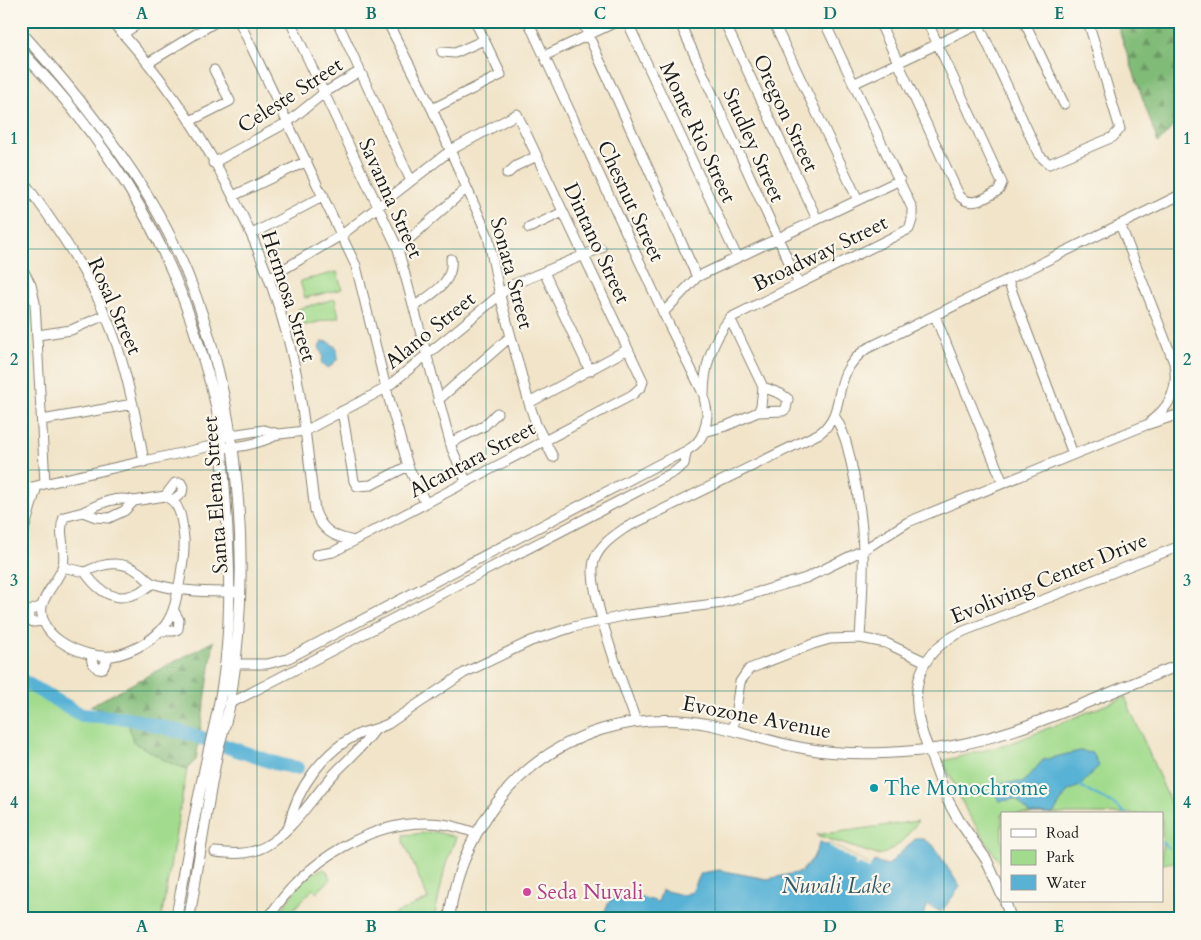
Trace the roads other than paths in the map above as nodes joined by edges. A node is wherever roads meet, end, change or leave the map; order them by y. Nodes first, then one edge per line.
1 (111, 21) edge
2 (142, 21) edge
3 (217, 21) edge
4 (239, 21) edge
5 (290, 21) edge
6 (337, 21) edge
7 (387, 21) edge
8 (475, 21) edge
9 (528, 21) edge
10 (582, 21) edge
11 (618, 21) edge
12 (627, 21) edge
13 (679, 21) edge
14 (724, 21) edge
15 (773, 21) edge
16 (824, 21) edge
17 (879, 21) edge
18 (927, 21) edge
19 (1024, 21) edge
20 (1088, 21) edge
21 (980, 22) edge
22 (21, 32) edge
23 (123, 34) junction
24 (589, 36) junction
25 (484, 40) junction
26 (938, 44) junction
27 (21, 51) edge
28 (442, 52) dead end
29 (544, 56) junction
30 (148, 63) junction
31 (898, 63) junction
32 (214, 70) dead end
33 (360, 71) junction
34 (853, 84) junction
35 (324, 93) junction
36 (1064, 104) dead end
37 (432, 109) junction
38 (190, 122) junction
39 (288, 122) junction
40 (451, 150) junction
41 (537, 156) junction
42 (307, 161) junction
43 (213, 163) junction
44 (506, 174) dead end
45 (21, 178) edge
46 (411, 180) junction
47 (900, 180) junction
48 (467, 188) junction
49 (232, 196) junction
50 (324, 196) junction
51 (1178, 196) dead end
52 (858, 200) junction
53 (377, 207) junction
54 (563, 212) junction
55 (817, 219) junction
56 (1120, 224) junction
57 (529, 228) dead end
58 (252, 234) junction
59 (343, 234) junction
60 (777, 238) junction
61 (601, 248) dead end
62 (398, 249) junction
63 (583, 255) junction
64 (737, 257) junction
65 (451, 259) dead end
66 (21, 266) edge
67 (544, 272) junction
68 (697, 277) junction
69 (269, 278) junction
70 (1008, 281) junction
71 (798, 282) junction
72 (500, 296) junction
73 (414, 307) junction
74 (663, 313) junction
75 (105, 315) junction
76 (935, 316) junction
77 (730, 318) junction
78 (38, 335) junction
79 (510, 337) junction
80 (628, 349) junction
81 (427, 356) junction
82 (1173, 361) junction
83 (590, 371) junction
84 (1180, 378) edge
85 (641, 387) joint
86 (763, 387) junction
87 (386, 388) junction
88 (704, 395) junction
89 (438, 400) junction
90 (133, 404) junction
91 (529, 404) junction
92 (342, 411) junction
93 (758, 412) junction
94 (497, 413) dead end
95 (1180, 414) edge
96 (835, 416) junction
97 (42, 420) junction
98 (1146, 425) junction
99 (305, 431) junction
100 (704, 432) junction
101 (279, 434) junction
102 (231, 435) junction
103 (545, 441) junction
104 (450, 443) junction
105 (217, 444) junction
106 (233, 446) junction
107 (686, 453) junction
108 (1073, 454) junction
109 (553, 457) dead end
110 (144, 462) junction
111 (408, 466) junction
112 (466, 481) junction
113 (1003, 483) junction
114 (41, 485) junction
115 (21, 490) edge
116 (134, 501) junction
117 (426, 502) junction
118 (83, 512) junction
119 (21, 540) edge
120 (354, 541) junction
121 (1180, 546) edge
122 (865, 549) junction
123 (492, 551) junction
124 (316, 555) dead end
125 (498, 563) junction
126 (62, 568) junction
127 (85, 572) junction
128 (152, 584) junction
129 (179, 589) junction
130 (235, 592) junction
131 (42, 606) junction
132 (603, 620) junction
133 (44, 621) junction
134 (860, 638) junction
135 (91, 655) junction
136 (109, 656) junction
137 (926, 662) junction
138 (234, 664) junction
139 (1180, 665) edge
140 (229, 704) junction
141 (636, 721) junction
142 (375, 730) junction
143 (733, 730) junction
144 (217, 741) junction
145 (929, 750) junction
146 (289, 826) junction
147 (476, 833) junction
148 (215, 852) dead end
149 (1001, 893) edge
150 (1005, 902) edge
151 (176, 919) edge
152 (190, 919) edge
153 (268, 919) edge
154 (449, 919) edge
155 (1011, 919) edge

1 - 23 street, Hermosa Street
2 - 23 street
3 - 30 street
4 - 39 street
5 - 35 street, Savanna Street
6 - 33 street
7 - 37 street, Sonata Street
8 - 25 street
9 - 29 street, Chesnut Street
10 - 24 street
11 - 24 street
12 - 64 street, Monte Rio Street
13 - 60 street, Studley Street
14 - 55 street, Oregon Street
15 - 52 street
16 - 34 street, Broadway Street
17 - 31 street
18 - 26 street
19 - 36 street
20 - 21 street
21 - 26 street
22 - 102 street, Santa Elena Street
23 - 30 street, Hermosa Street
24 - 29 street
24 - 68 street
25 - 28 street
25 - 37 street
26 - 31 street
26 - 31 street
27 - 105 street, Santa Elena Street
29 - 74 street, Chesnut Street
30 - 38 street, Hermosa Street
31 - 34 street
32 - 38 street
33 - 35 street, Celeste Street
33 - 46 street
34 - 47 street, Broadway Street
35 - 39 street, Celeste Street
35 - 53 street, Savanna Street
37 - 40 street, Sonata Street
38 - 43 street, Hermosa Street
39 - 42 street
39 - 43 street, Celeste Street
40 - 41 street, Dintano Street
40 - 46 street
40 - 48 street, Sonata Street
41 - 44 street
41 - 54 street, Dintano Street
42 - 49 street
42 - 50 street
43 - 49 street, Hermosa Street
45 - 75 street, Rosal Street
46 - 53 street
47 - 52 street
47 - 71 street, Broadway Street
48 - 62 street
48 - 72 street, Sonata Street
49 - 58 street, Hermosa Street
50 - 58 street
50 - 59 street
51 - 56 street
52 - 55 street
53 - 59 street
53 - 62 street, Savanna Street
54 - 57 street
54 - 63 street, Dintano Street
55 - 60 street
56 - 70 street
56 - 82 street
58 - 69 street, Hermosa Street
59 - 69 street
59 - 87 street
60 - 64 street
60 - 71 street, Studley Street
61 - 63 street, Alano Street
62 - 73 street, Savanna Street
63 - 67 street, Alano Street
63 - 80 street, Dintano Street
64 - 68 street
65 - 73 street
66 - 78 street
67 - 72 street, Alano Street
67 - 83 street
68 - 74 street
69 - 99 street, Hermosa Street
70 - 76 street
70 - 108 street
71 - 77 street, Broadway Street
72 - 79 street, Sonata Street
72 - 81 street, Alano Street
73 - 81 street, Savanna Street
74 - 88 street, Chesnut Street
75 - 78 street
75 - 90 street, Rosal Street
76 - 96 street
76 - 113 street
77 - 86 street
77 - 88 street, Broadway Street
78 - 97 street
79 - 89 street
79 - 91 street, Sonata Street
80 - 83 street
80 - 85 street, Dintano Street
81 - 87 street, Alano Street
81 - 89 street, Savanna Street
82 - 84 street
82 - 98 street
83 - 91 street
85 - 103 street, Alcantara Street
86 - 93 street
86 - 93 street
87 - 92 street, Alano Street
87 - 111 street
88 - 100 street, Broadway Street
89 - 104 street, Savanna Street
90 - 97 street
90 - 110 street, Rosal Street
91 - 103 street, Sonata Street
92 - 99 street, Alano Street
92 - 111 street
93 - 100 street
94 - 104 street
95 - 98 street
96 - 122 street
96 - 132 street
97 - 114 street
98 - 108 street
99 - 101 street, Alano Street
99 - 120 street, Hermosa Street
100 - 107 street
101 - 102 street
101 - 106 street
102 - 105 street
102 - 106 street, Santa Elena Street
103 - 109 street, Sonata Street
103 - 112 street, Alcantara Street
104 - 112 street, Savanna Street
105 - 106 street
105 - 110 street
105 - 130 street, Santa Elena Street
106 - 130 street, Santa Elena Street
107 - 123 street
107 - 125 street
108 - 113 street
110 - 114 street
111 - 117 street
112 - 117 street, Alcantara Street
113 - 122 street
114 - 115 street
114 - 119 street
116 - 118 street
116 - 118 street
116 - 129 street
117 - 120 street, Alcantara Street
118 - 126 street
120 - 124 street, Alcantara Street
121 - 137 street, Evoliving Center Drive
122 - 132 street
122 - 134 street
123 - 125 street
123 - 138 street
125 - 140 street
126 - 127 street
126 - 131 street
127 - 128 street
127 - 128 street
128 - 129 street
129 - 130 street
129 - 136 street
130 - 138 street, Santa Elena Street
130 - 144 street, Santa Elena Street
131 - 133 street
131 - 133 street
132 - 141 street
132 - 142 street
133 - 135 street
134 - 137 street
134 - 143 street
135 - 136 street
135 - 136 street
137 - 145 street, Evoliving Center Drive
138 - 140 street, Santa Elena Street
139 - 145 street, Evozone Avenue
140 - 144 street, Santa Elena Street
141 - 143 street, Evozone Avenue
141 - 147 street, Evozone Avenue
142 - 146 street
142 - 146 street
143 - 145 street, Evozone Avenue
144 - 151 street, Santa Elena Street
144 - 152 street, Santa Elena Street
145 - 149 street, Evoliving Center Drive
146 - 148 street
147 - 153 street
147 - 154 street, Evozone Avenue
150 - 155 street

